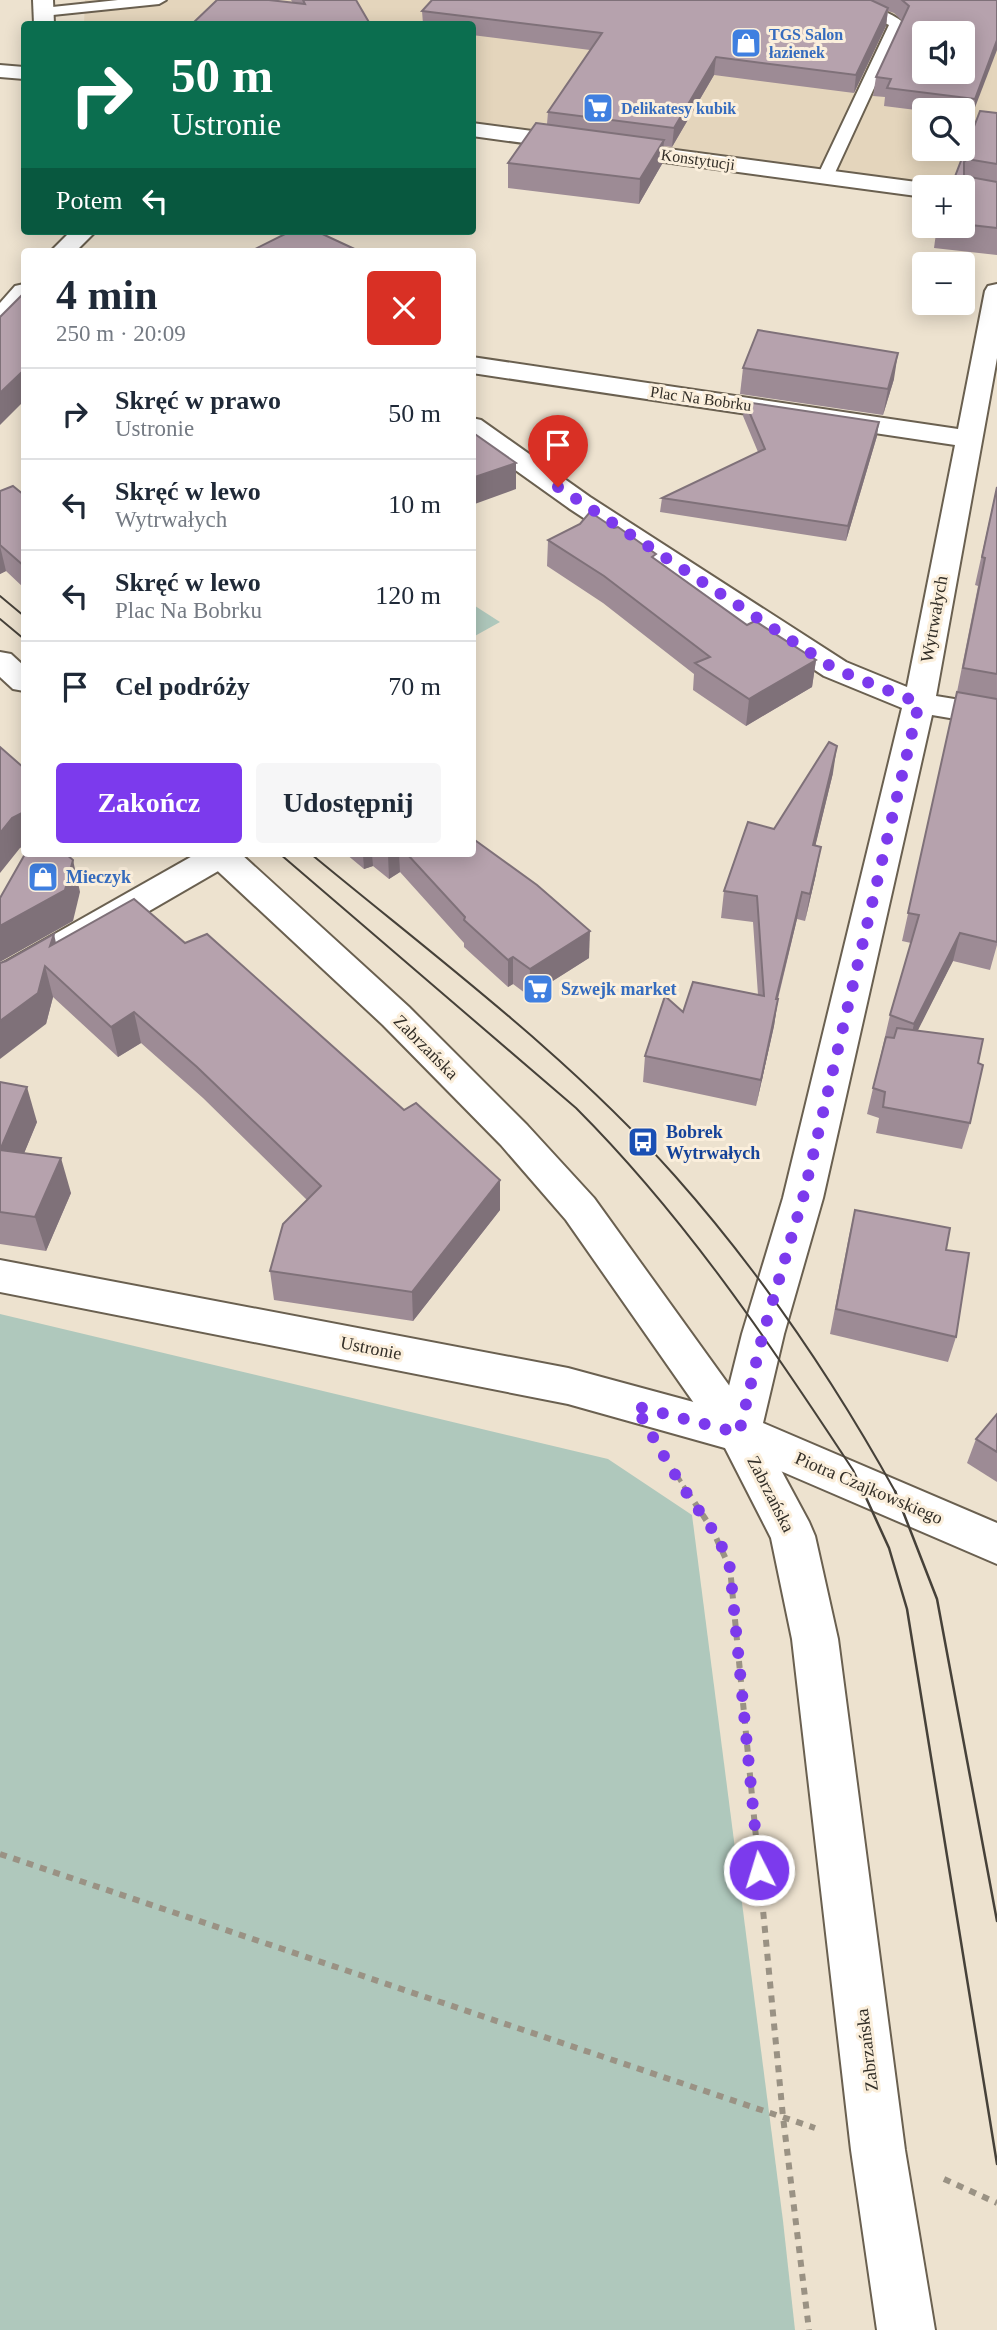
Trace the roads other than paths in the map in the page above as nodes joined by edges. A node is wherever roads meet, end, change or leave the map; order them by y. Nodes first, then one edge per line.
1 (72, 0) edge
2 (159, 0) edge
3 (795, 0) edge
4 (43, 12) edge
5 (0, 71) edge
6 (21, 73) edge
7 (476, 130) edge
8 (825, 177) junction
9 (912, 188) edge
10 (80, 235) edge
11 (66, 248) edge
12 (997, 291) edge
13 (21, 294) edge
14 (0, 318) edge
15 (476, 366) edge
16 (476, 429) edge
17 (970, 439) junction
18 (0, 661) edge
19 (21, 679) edge
20 (919, 703) junction
21 (997, 716) edge
22 (215, 857) edge
23 (223, 857) edge
24 (0, 981) edge
25 (0, 1276) edge
26 (739, 1433) junction
27 (997, 1544) edge
28 (906, 2330) edge

1 - 4 lane
2 - 4 lane
3 - 8 lane
5 - 6 street
7 - 8 street, Konstytucji
8 - 9 street, Konstytucji
10 - 11 street
12 - 17 street, Wytrwałych
13 - 14 street
15 - 17 street, Plac Na Bobrku
16 - 20 street
17 - 20 street, Wytrwałych
18 - 19 street
20 - 21 street
20 - 26 street, Wytrwałych
22 - 24 street
23 - 26 street, Zabrzańska
25 - 26 street, Ustronie
26 - 27 street, Piotra Czajkowskiego
26 - 28 street, Zabrzańska

